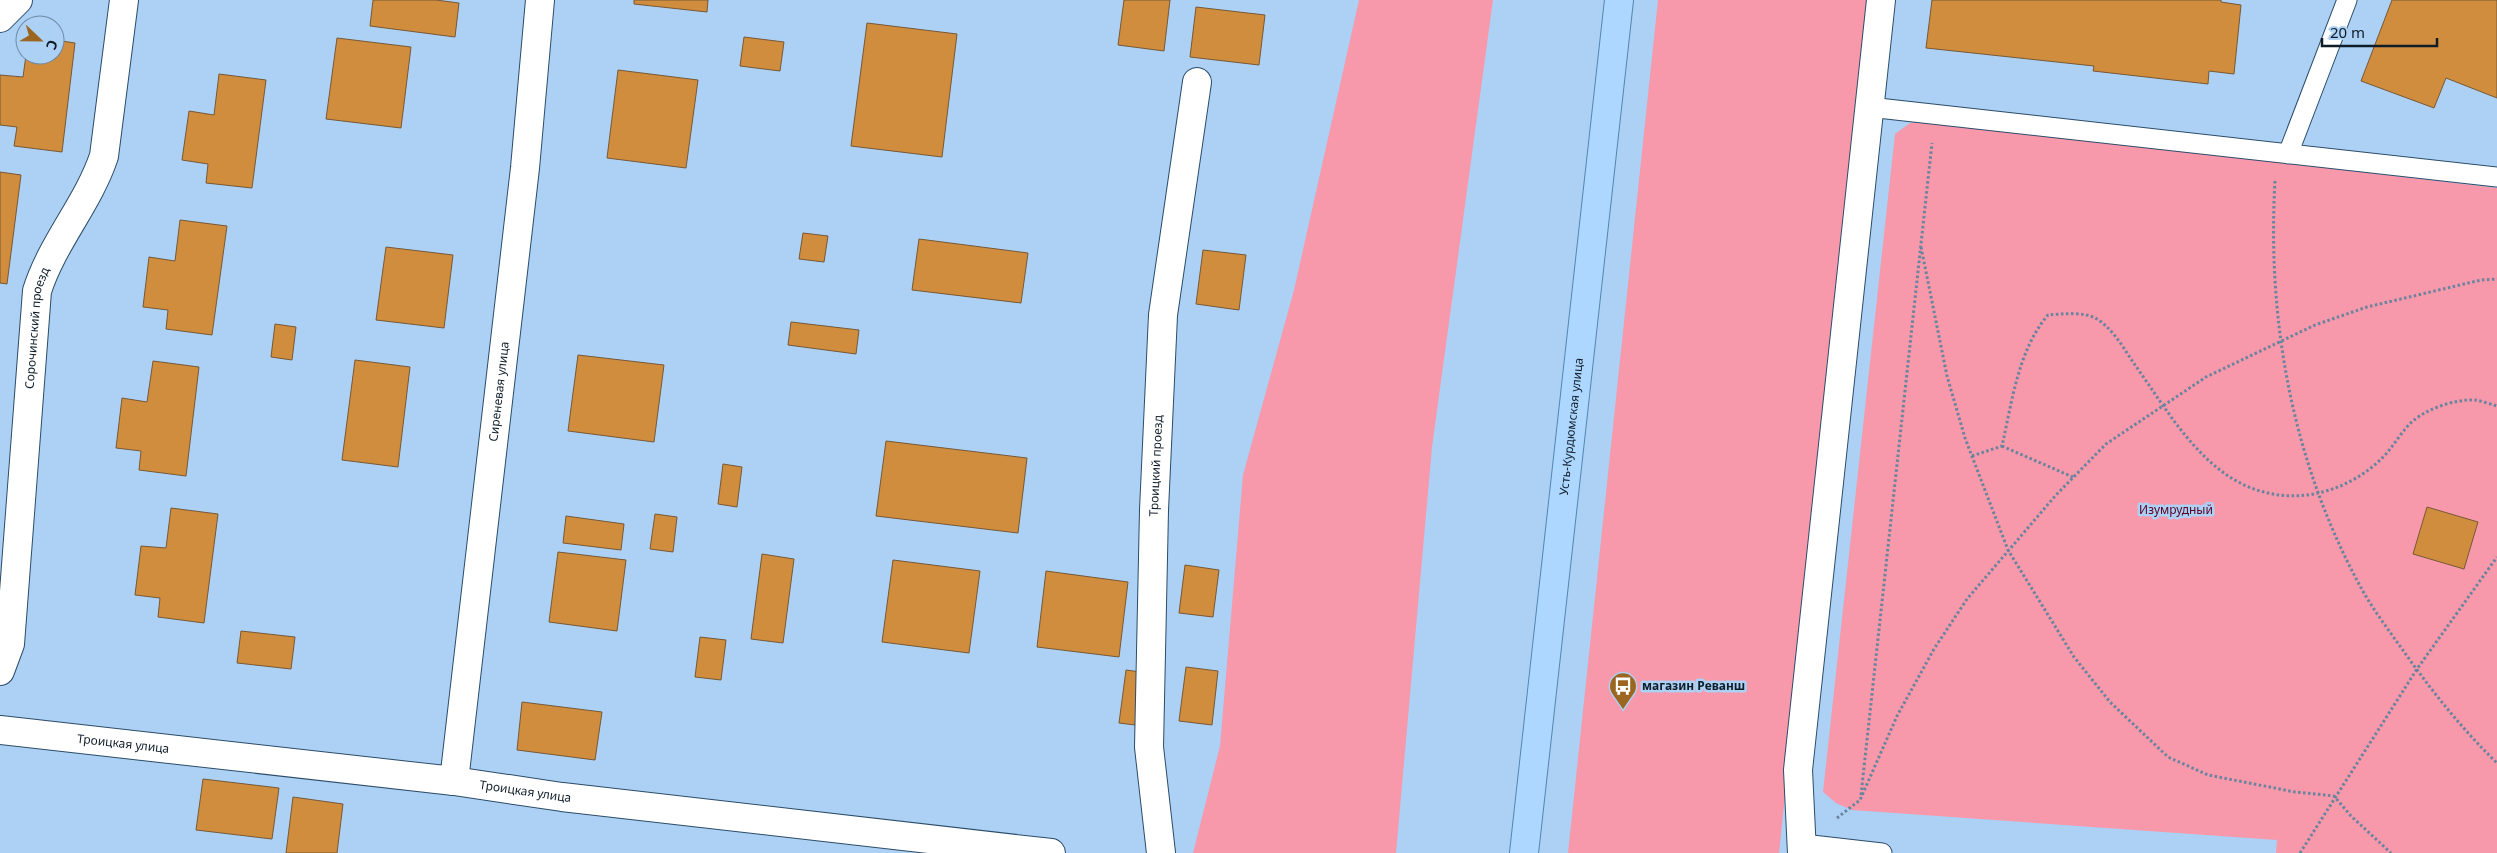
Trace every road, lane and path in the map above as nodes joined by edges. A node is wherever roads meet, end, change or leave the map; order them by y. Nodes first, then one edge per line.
1 (18, 0) edge
2 (124, 0) edge
3 (540, 0) edge
4 (1619, 0) edge
5 (1881, 0) edge
6 (2347, 0) edge
7 (0, 18) edge
8 (1197, 82) dead end
9 (1869, 107) junction
10 (1935, 115) junction
11 (2283, 153) junction
12 (2497, 177) edge
13 (1921, 246) junction
14 (2497, 279) edge
15 (2279, 341) junction
16 (2164, 405) junction
17 (2497, 406) edge
18 (2002, 446) junction
19 (1972, 456) junction
20 (2073, 477) junction
21 (2319, 494) junction
22 (2008, 550) junction
23 (2497, 557) edge
24 (2417, 670) junction
25 (0, 671) edge
26 (0, 730) edge
27 (2497, 763) edge
28 (454, 781) junction
29 (2334, 796) junction
30 (1860, 800) junction
31 (1803, 849) edge
32 (1051, 853) edge
33 (1161, 853) edge
34 (1524, 853) edge
35 (1882, 853) edge
36 (2301, 853) edge
37 (2390, 853) edge

1 - 7 street
2 - 25 street, Сорочинский проезд
3 - 28 street, Сиреневая улица
4 - 34 main road, Усть-Курдюмская улица
5 - 9 street
6 - 11 lane
8 - 33 street, Троицкий проезд
9 - 10 lane
9 - 31 street
10 - 11 lane
10 - 13 path
11 - 12 lane
11 - 15 path
13 - 19 path
13 - 30 path
14 - 15 path
15 - 16 path
15 - 21 path
16 - 18 path
16 - 20 path
16 - 21 path
17 - 21 path
18 - 19 path
18 - 20 path
19 - 22 path
20 - 22 path
21 - 24 path
22 - 29 path
22 - 30 path
23 - 24 path
24 - 27 path
24 - 29 path
26 - 28 street, Троицкая улица
28 - 32 street, Троицкая улица
29 - 36 path
29 - 37 path
30 - 31 path
31 - 35 lane

